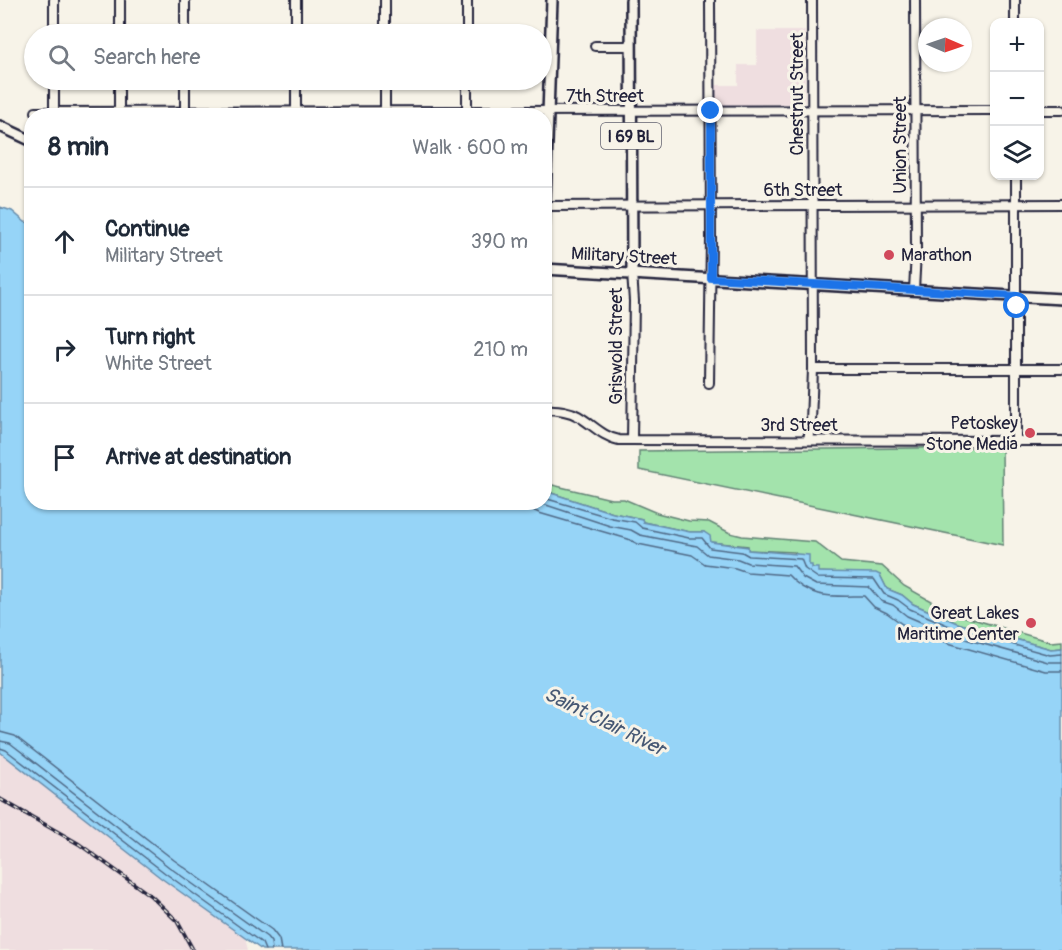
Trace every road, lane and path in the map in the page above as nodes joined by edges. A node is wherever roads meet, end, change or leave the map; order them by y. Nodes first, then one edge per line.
1 (54, 0) edge
2 (120, 0) edge
3 (185, 0) edge
4 (296, 0) edge
5 (385, 0) edge
6 (467, 0) edge
7 (552, 0) edge
8 (631, 0) edge
9 (710, 0) edge
10 (812, 0) edge
11 (915, 0) edge
12 (1015, 0) edge
13 (1015, 18) edge
14 (54, 24) edge
15 (120, 24) edge
16 (185, 24) edge
17 (296, 24) edge
18 (385, 24) edge
19 (467, 24) edge
20 (549, 24) edge
21 (595, 46) dead end
22 (630, 46) junction
23 (54, 90) edge
24 (120, 90) edge
25 (185, 90) edge
26 (296, 90) edge
27 (385, 90) edge
28 (467, 90) edge
29 (549, 90) edge
30 (54, 108) edge
31 (119, 108) edge
32 (185, 108) edge
33 (297, 108) edge
34 (385, 108) edge
35 (467, 108) edge
36 (550, 108) edge
37 (915, 110) junction
38 (990, 110) edge
39 (1044, 110) edge
40 (1062, 110) edge
41 (552, 111) edge
42 (632, 111) junction
43 (711, 111) junction
44 (813, 111) junction
45 (0, 126) edge
46 (24, 137) edge
47 (1016, 180) edge
48 (1016, 204) junction
49 (1062, 204) edge
50 (631, 205) junction
51 (915, 205) junction
52 (552, 206) edge
53 (711, 206) junction
54 (813, 206) junction
55 (552, 269) edge
56 (632, 273) junction
57 (711, 278) junction
58 (813, 284) junction
59 (914, 290) junction
60 (1015, 296) junction
61 (1062, 299) edge
62 (813, 369) junction
63 (1017, 369) junction
64 (1062, 369) edge
65 (708, 383) dead end
66 (552, 410) edge
67 (632, 440) junction
68 (808, 440) junction
69 (1016, 441) junction
70 (1062, 441) edge

1 - 14 street
2 - 15 street
3 - 16 street
4 - 17 street
5 - 18 street
6 - 19 street
7 - 20 main road
8 - 22 main road, Griswold Street / I 69 BL
9 - 43 street
10 - 44 street, Chestnut Street
11 - 37 street, Union Street
12 - 13 street
21 - 22 street
22 - 42 main road, Griswold Street / I 69 BL
23 - 30 street
24 - 31 street
25 - 32 street
26 - 33 street
27 - 34 street
28 - 35 street
29 - 36 main road
37 - 38 street, 7th Street
37 - 44 street, 7th Street
37 - 51 street, Union Street
39 - 40 street
41 - 42 street, 7th Street
42 - 43 street, 7th Street
42 - 50 main road, Griswold Street / I 69 BL
43 - 44 street, 7th Street
43 - 53 street
44 - 54 street, Chestnut Street
45 - 46 main road
47 - 48 street
48 - 49 street, 6th Street
48 - 51 street, 6th Street
48 - 60 street
50 - 52 street, 6th Street
50 - 53 street, 6th Street
50 - 56 main road, Griswold Street / I 69 BL
51 - 54 street, 6th Street
51 - 59 street, Union Street
53 - 54 street, 6th Street
53 - 57 street
54 - 58 street, Chestnut Street
55 - 56 main road, Military Street
56 - 57 main road, Military Street
56 - 67 street, Griswold Street
57 - 58 main road, Military Street
57 - 65 street
58 - 59 main road, Military Street
58 - 62 street, Chestnut Street
59 - 60 main road, Military Street
60 - 61 main road, Military Street
60 - 63 street
62 - 63 street
62 - 68 street, Chestnut Street
63 - 64 street
63 - 69 street
66 - 67 street, 3rd Street
67 - 68 street, 3rd Street
68 - 69 street, 3rd Street
69 - 70 street, 3rd Street

